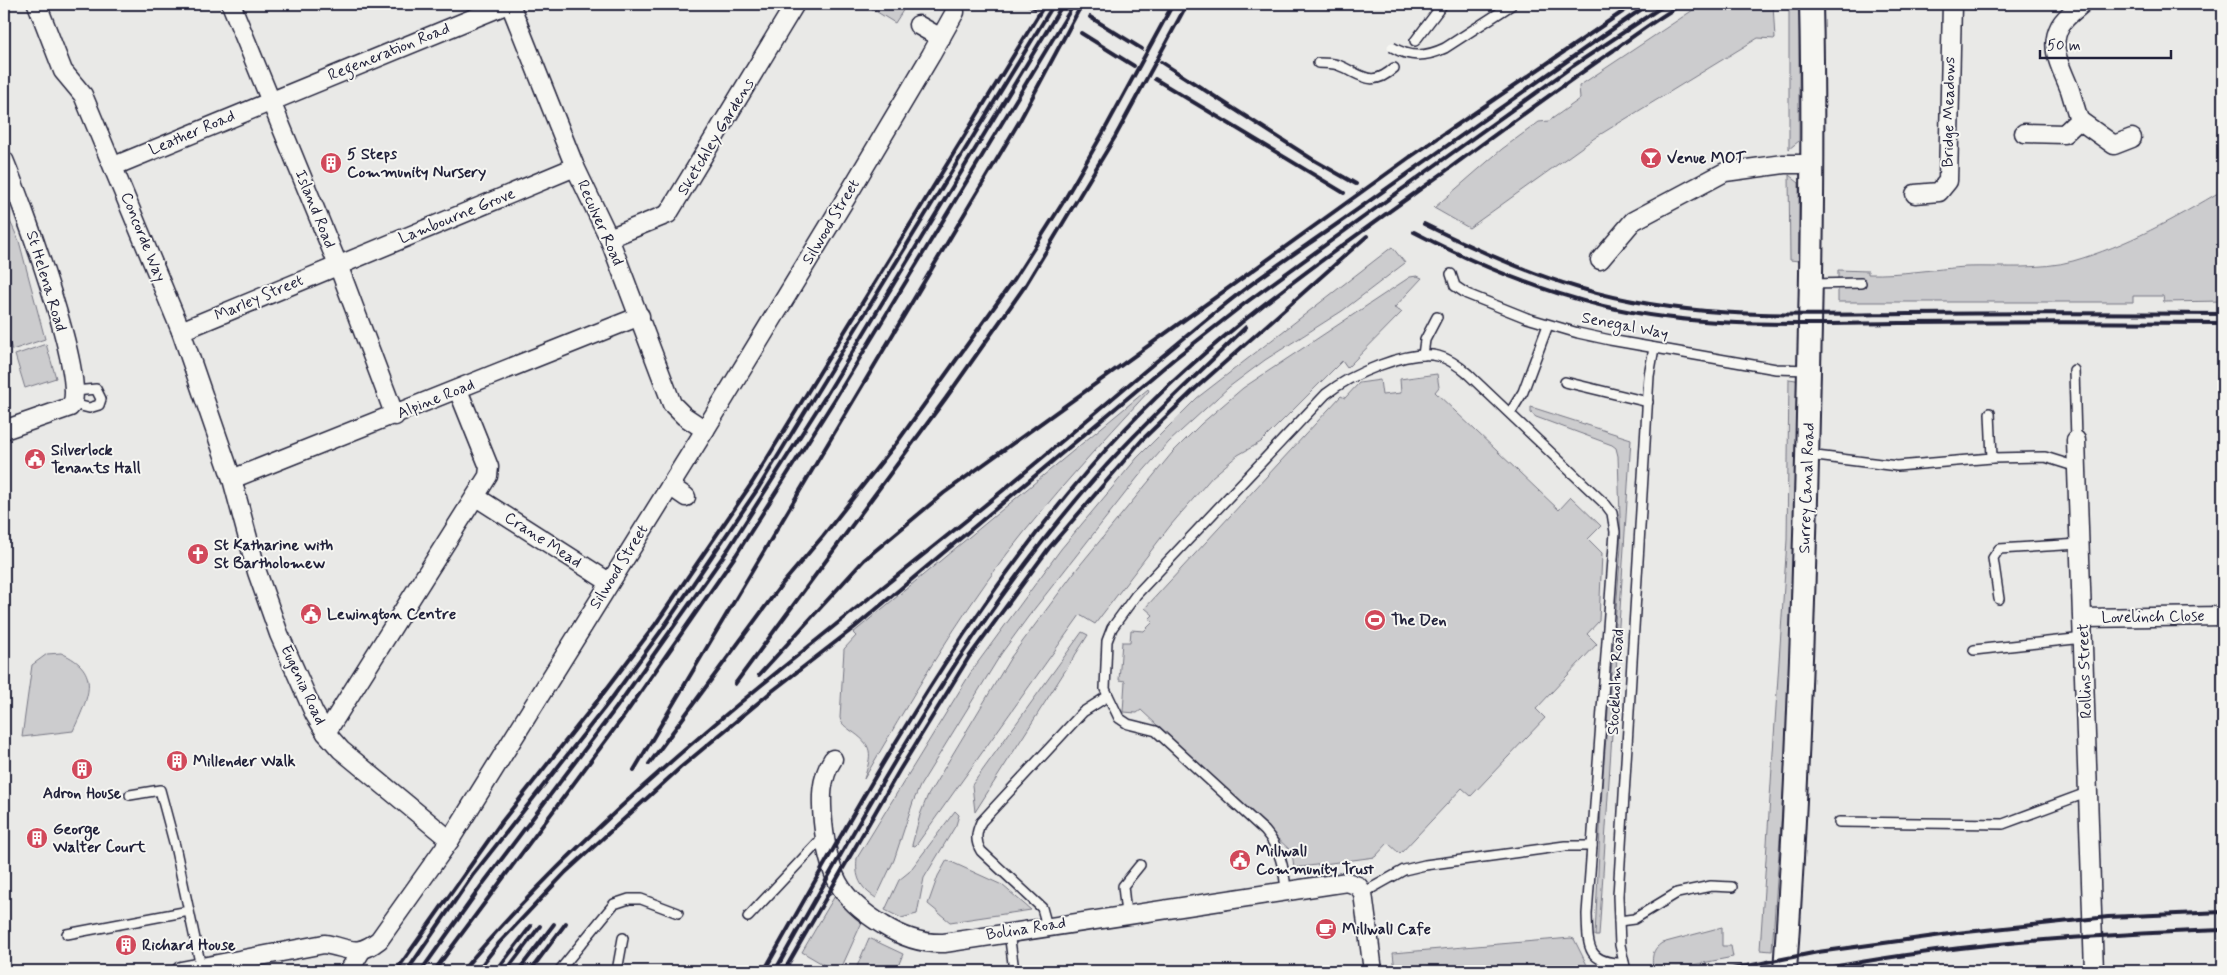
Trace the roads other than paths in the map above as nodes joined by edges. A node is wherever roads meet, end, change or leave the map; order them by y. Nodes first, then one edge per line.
1 (37, 4) edge
2 (230, 4) edge
3 (509, 4) edge
4 (795, 4) edge
5 (1444, 4) edge
6 (1513, 4) edge
7 (1811, 4) edge
8 (1952, 4) edge
9 (2082, 4) edge
10 (955, 12) dead end
11 (918, 25) dead end
12 (941, 38) junction
13 (1415, 41) dead end
14 (1392, 47) dead end
15 (1318, 63) dead end
16 (1394, 68) dead end
17 (271, 100) junction
18 (2079, 120) junction
19 (2024, 133) dead end
20 (2132, 138) dead end
21 (4, 160) edge
22 (1811, 164) junction
23 (114, 166) junction
24 (575, 167) junction
25 (1915, 194) dead end
26 (609, 238) junction
27 (1600, 260) dead end
28 (338, 265) junction
29 (1451, 274) dead end
30 (1861, 283) dead end
31 (1810, 284) junction
32 (640, 316) junction
33 (1436, 317) dead end
34 (1548, 325) junction
35 (181, 331) junction
36 (1654, 348) junction
37 (1423, 355) junction
38 (1809, 370) junction
39 (2074, 370) dead end
40 (1565, 382) dead end
41 (458, 390) junction
42 (1648, 402) junction
43 (1510, 412) junction
44 (1990, 413) dead end
45 (395, 416) junction
46 (4, 430) edge
47 (705, 430) junction
48 (2076, 440) joint
49 (1808, 455) junction
50 (1992, 458) junction
51 (2077, 467) junction
52 (232, 480) junction
53 (670, 486) junction
54 (476, 497) junction
55 (686, 497) dead end
56 (2080, 544) junction
57 (609, 582) junction
58 (1999, 599) dead end
59 (2223, 616) edge
60 (2083, 618) junction
61 (2084, 638) junction
62 (1974, 650) dead end
63 (1108, 696) junction
64 (326, 734) junction
65 (833, 759) dead end
66 (2089, 792) junction
67 (130, 795) dead end
68 (1839, 822) dead end
69 (824, 836) junction
70 (450, 840) junction
71 (1592, 846) junction
72 (1140, 865) dead end
73 (1732, 887) dead end
74 (1286, 890) junction
75 (1361, 891) junction
76 (189, 911) junction
77 (678, 913) dead end
78 (1126, 914) junction
79 (748, 917) dead end
80 (1619, 921) junction
81 (1047, 926) junction
82 (1009, 931) junction
83 (67, 934) dead end
84 (623, 938) dead end
85 (362, 951) junction
86 (201, 967) junction
87 (1625, 967) edge
88 (181, 971) edge
89 (349, 971) edge
90 (559, 971) edge
91 (617, 971) edge
92 (1014, 971) edge
93 (1373, 971) edge
94 (1785, 971) edge
95 (2094, 971) edge

1 - 23 street, Concorde Way
2 - 17 street, Island Road
3 - 17 street, Regeneration Road
3 - 24 street, Reculver Road
4 - 26 street, Sketchley Gardens
5 - 13 lane
6 - 14 lane, bridge
7 - 22 street, Surrey Canal Road
8 - 25 street, Bridge Meadows
9 - 18 street
10 - 12 street, Silwood Street
11 - 12 street
12 - 47 street, Silwood Street
15 - 16 lane
17 - 23 street, Leather Road
17 - 28 street, Island Road
18 - 19 street
18 - 20 street
21 - 46 street, St Helena Road
22 - 27 street
22 - 31 street, Surrey Canal Road
23 - 35 street, Concorde Way
24 - 26 street, Reculver Road
24 - 28 street, Lambourne Grove
26 - 32 street, Reculver Road
28 - 35 street, Marley Street
28 - 45 street, Island Road
29 - 34 lane, Senegal Way
30 - 31 lane
31 - 38 street, Surrey Canal Road
32 - 41 street, Alpine Road
32 - 47 street, Reculver Road
33 - 37 lane
34 - 36 lane, Senegal Way
34 - 43 lane
35 - 52 street, Concorde Way
36 - 38 lane, Senegal Way
36 - 42 lane, Stockholm Road
37 - 43 lane
37 - 63 lane
38 - 49 street, Surrey Canal Road
39 - 48 lane, Rollins Street
40 - 42 lane
41 - 45 street, Alpine Road
41 - 54 street
42 - 80 lane, Stockholm Road
43 - 71 lane
44 - 50 lane
45 - 52 street, Alpine Road
47 - 53 street, Silwood Street
48 - 51 street, Rollins Street
49 - 50 lane
49 - 94 street, Surrey Canal Road
50 - 51 lane
51 - 56 street, Rollins Street
52 - 64 street, Eugenia Road
53 - 55 street
53 - 57 street, Silwood Street
54 - 57 street, Crane Mead
54 - 64 street
56 - 58 lane
56 - 60 street, Rollins Street
57 - 70 street, Silwood Street
59 - 60 street, Lovelinch Close
60 - 61 street, Rollins Street
61 - 62 lane
61 - 66 street, Rollins Street
63 - 74 lane
63 - 81 lane
64 - 70 street, Eugenia Road
65 - 69 street, Bolina Road
66 - 68 lane
66 - 95 street, Rollins Street
67 - 76 lane
69 - 79 lane
69 - 82 street, Bolina Road
70 - 85 street, Silwood Street
71 - 75 lane
71 - 87 lane
72 - 78 lane
73 - 80 lane
74 - 75 street, Bolina Road
74 - 78 street, Bolina Road
75 - 93 street
76 - 83 lane
76 - 86 lane
77 - 90 lane
78 - 81 street, Bolina Road
80 - 87 lane, Stockholm Road
81 - 82 street, Bolina Road
82 - 92 lane
84 - 91 lane
85 - 86 street
85 - 89 street, Silwood Street
86 - 88 street

